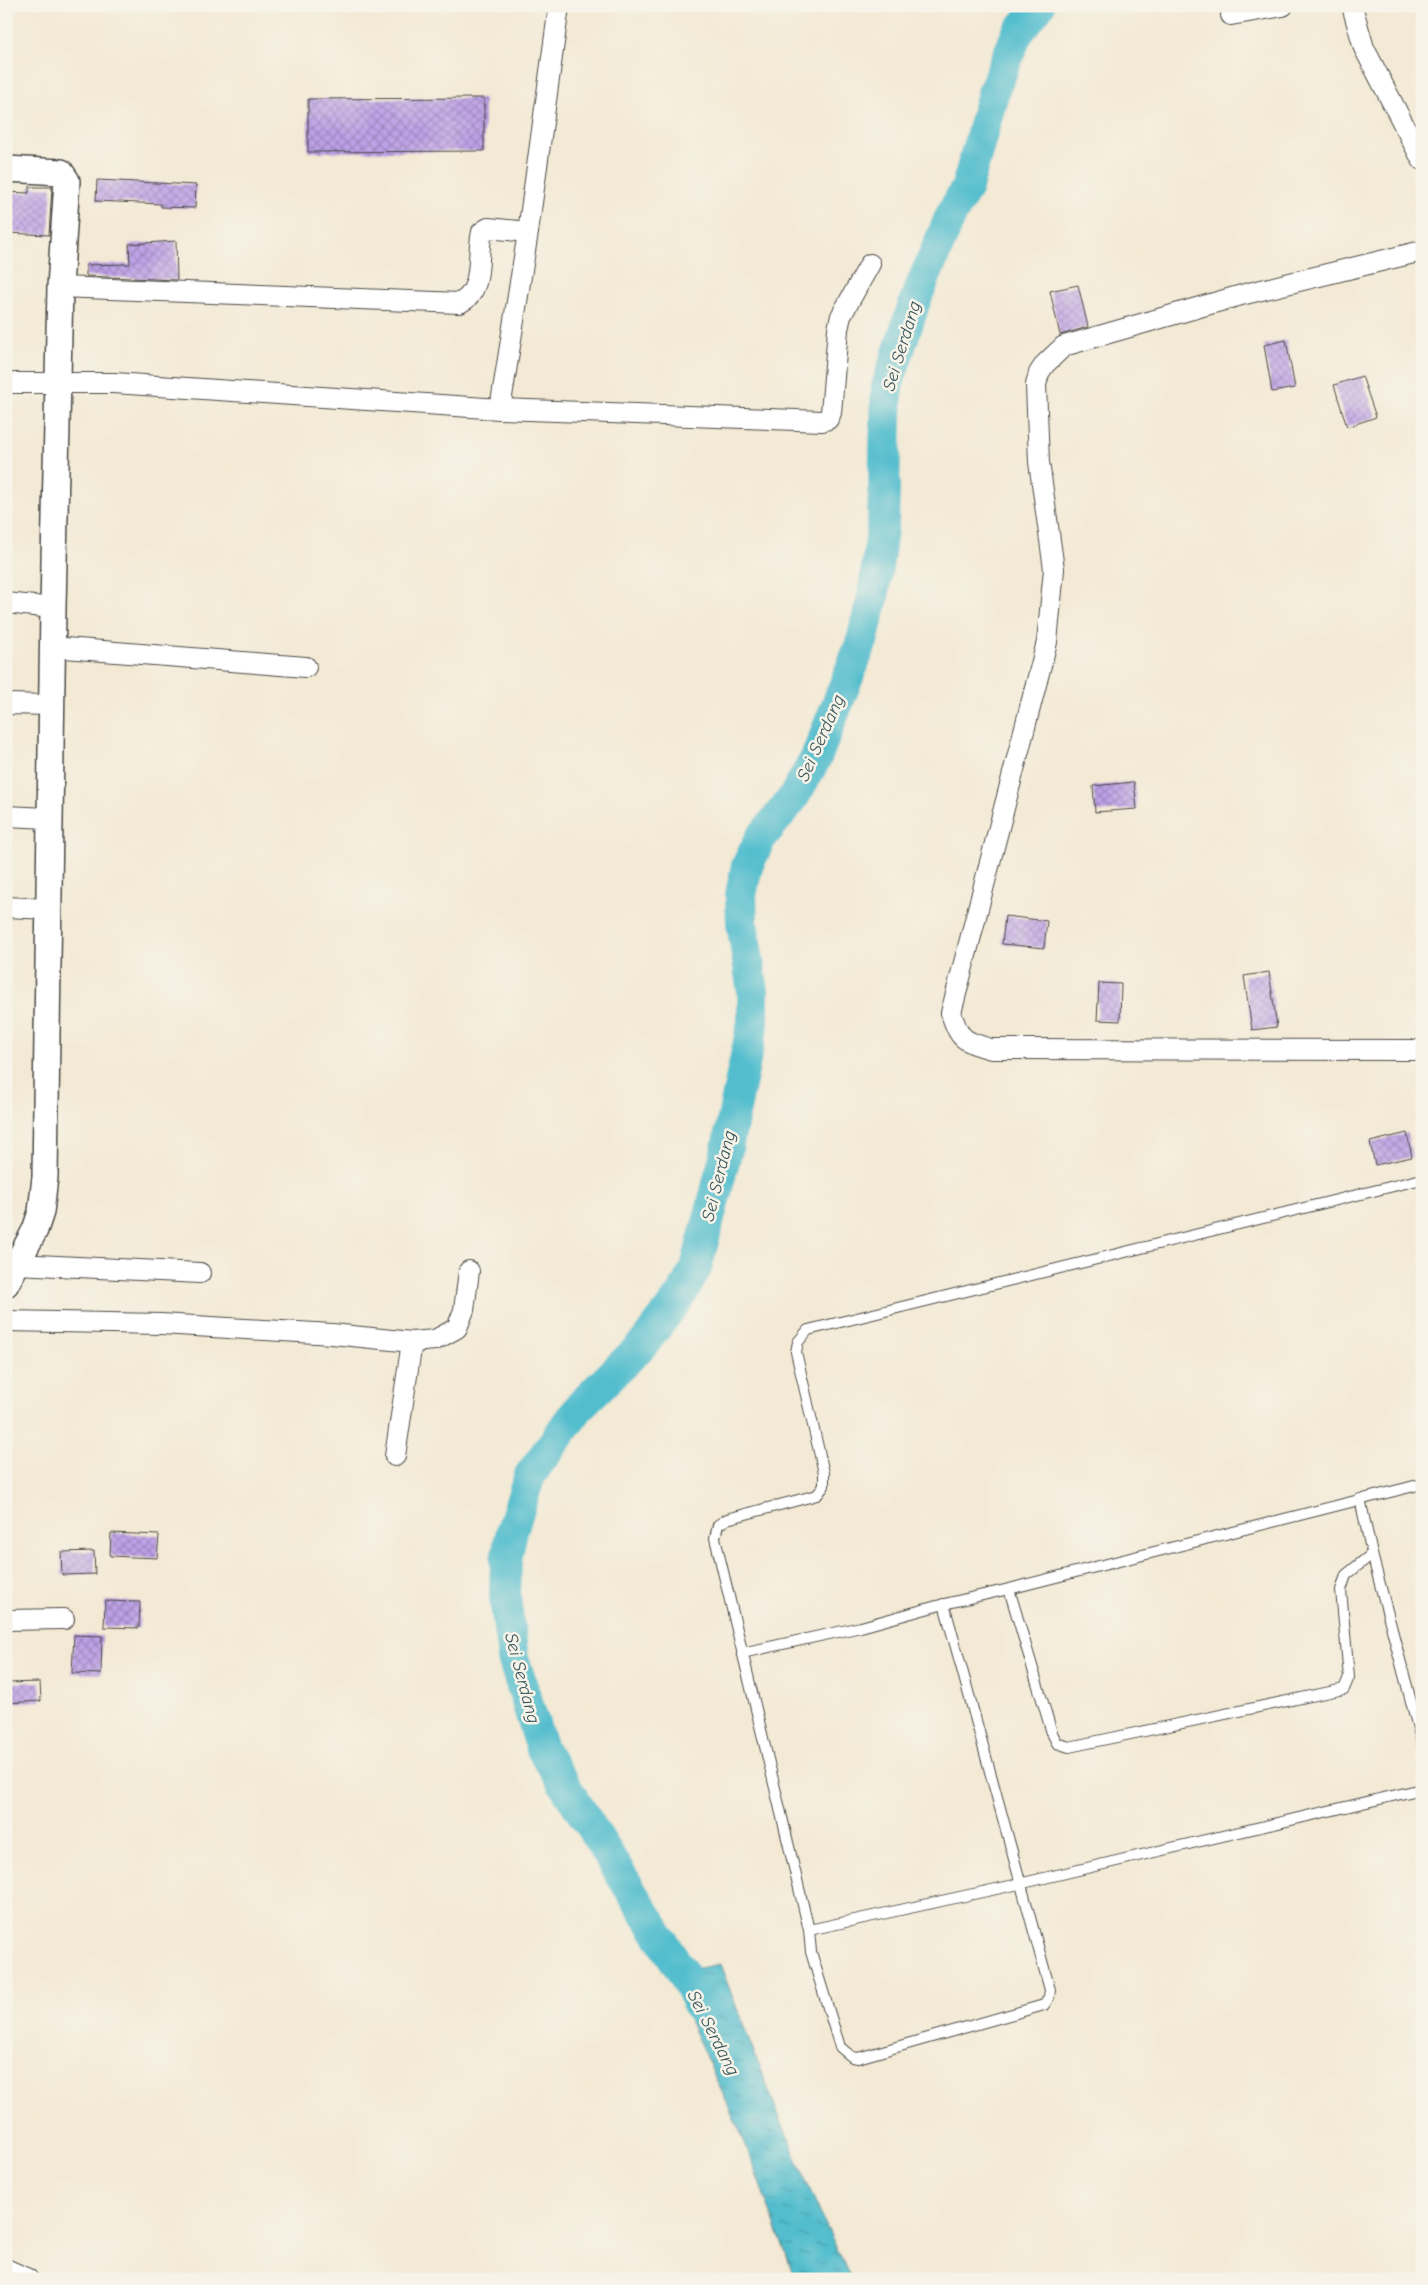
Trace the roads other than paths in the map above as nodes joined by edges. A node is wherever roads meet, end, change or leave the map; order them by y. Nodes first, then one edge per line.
1 (559, 6) edge
2 (1282, 6) edge
3 (1352, 6) edge
4 (1231, 15) dead end
5 (1422, 160) edge
6 (6, 169) edge
7 (523, 232) junction
8 (1422, 251) edge
9 (870, 264) dead end
10 (60, 287) junction
11 (58, 382) junction
12 (6, 383) edge
13 (500, 409) junction
14 (6, 603) edge
15 (53, 608) junction
16 (52, 648) junction
17 (306, 667) dead end
18 (6, 704) edge
19 (51, 705) junction
20 (6, 816) edge
21 (48, 818) junction
22 (6, 907) edge
23 (48, 909) junction
24 (1422, 1050) edge
25 (1422, 1179) edge
26 (469, 1271) dead end
27 (200, 1273) dead end
28 (12, 1274) edge
29 (6, 1321) edge
30 (412, 1342) junction
31 (395, 1456) dead end
32 (1422, 1484) edge
33 (1360, 1499) junction
34 (1372, 1554) junction
35 (1009, 1589) junction
36 (944, 1604) junction
37 (64, 1618) dead end
38 (6, 1620) edge
39 (742, 1652) junction
40 (1422, 1743) edge
41 (1422, 1789) edge
42 (1019, 1884) junction
43 (809, 1930) junction
44 (6, 2269) edge
45 (28, 2279) edge

1 - 7 street
2 - 4 street
3 - 5 street
6 - 10 street
7 - 10 street
7 - 13 street
8 - 24 street
9 - 13 street
10 - 11 street
11 - 12 street
11 - 13 street
11 - 15 street
14 - 15 street
15 - 16 street
16 - 17 street
16 - 19 street
18 - 19 street
19 - 21 street
20 - 21 street
21 - 23 street
22 - 23 street
23 - 28 street
25 - 39 lane
26 - 30 street
27 - 28 street
29 - 30 street
30 - 31 street
32 - 33 lane
33 - 34 lane
33 - 35 lane
34 - 35 lane
34 - 40 lane
35 - 36 lane
36 - 39 lane
36 - 42 lane
37 - 38 street
39 - 43 lane
41 - 42 lane
42 - 43 lane
42 - 43 lane
44 - 45 street

